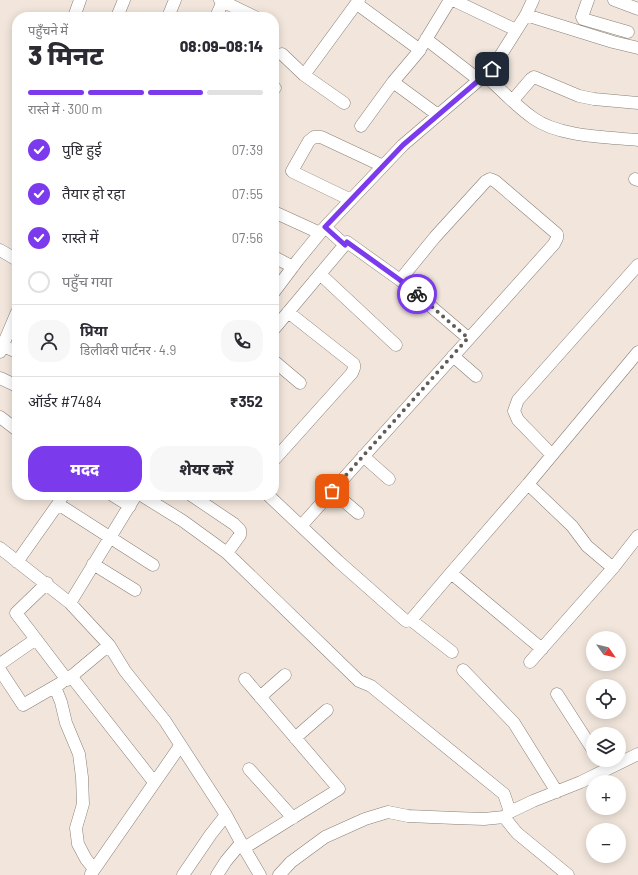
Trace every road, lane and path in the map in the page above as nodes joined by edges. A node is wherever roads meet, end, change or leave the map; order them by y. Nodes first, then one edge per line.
1 (80, 0) edge
2 (124, 0) edge
3 (175, 0) edge
4 (451, 0) edge
5 (533, 0) edge
6 (588, 0) edge
7 (614, 0) edge
8 (221, 1) edge
9 (358, 2) edge
10 (638, 9) edge
11 (76, 12) edge
12 (119, 12) edge
13 (170, 12) edge
14 (218, 12) edge
15 (244, 12) edge
16 (526, 15) junction
17 (516, 30) junction
18 (628, 32) dead end
19 (426, 39) junction
20 (638, 48) edge
21 (420, 50) junction
22 (282, 54) dead end
23 (304, 75) junction
24 (482, 78) junction
25 (393, 82) junction
26 (513, 100) junction
27 (344, 103) dead end
28 (638, 103) edge
29 (438, 115) junction
30 (361, 126) dead end
31 (638, 140) edge
32 (383, 166) junction
33 (351, 200) junction
34 (279, 214) edge
35 (322, 230) junction
36 (345, 245) junction
37 (0, 250) edge
38 (12, 257) edge
39 (279, 260) edge
40 (638, 265) edge
41 (293, 267) junction
42 (320, 274) junction
43 (400, 280) junction
44 (279, 285) edge
45 (288, 312) junction
46 (279, 323) edge
47 (12, 326) edge
48 (468, 338) junction
49 (396, 345) dead end
50 (2, 349) edge
51 (12, 351) edge
52 (638, 352) edge
53 (453, 356) junction
54 (279, 369) edge
55 (476, 376) dead end
56 (0, 378) edge
57 (300, 383) dead end
58 (12, 384) edge
59 (0, 417) edge
60 (12, 426) edge
61 (279, 454) edge
62 (552, 455) junction
63 (363, 456) junction
64 (389, 479) dead end
65 (528, 484) junction
66 (332, 491) junction
67 (61, 500) edge
68 (120, 500) edge
69 (133, 500) edge
70 (148, 500) edge
71 (198, 500) edge
72 (273, 500) edge
73 (130, 506) junction
74 (358, 513) dead end
75 (301, 526) junction
76 (638, 536) edge
77 (110, 538) junction
78 (0, 548) edge
79 (226, 553) junction
80 (17, 562) junction
81 (93, 564) junction
82 (153, 565) dead end
83 (613, 568) junction
84 (451, 573) junction
85 (47, 584) junction
86 (135, 590) dead end
87 (70, 603) junction
88 (411, 620) junction
89 (36, 639) junction
90 (109, 645) junction
91 (542, 649) junction
92 (452, 652) dead end
93 (530, 662) dead end
94 (0, 664) edge
95 (0, 670) edge
96 (463, 670) dead end
97 (285, 675) dead end
98 (69, 678) junction
99 (245, 679) dead end
100 (55, 687) junction
101 (557, 694) dead end
102 (260, 697) junction
103 (327, 710) dead end
104 (296, 738) junction
105 (586, 739) edge
106 (180, 746) junction
107 (638, 754) edge
108 (626, 758) edge
109 (600, 767) edge
110 (249, 769) dead end
111 (154, 782) junction
112 (557, 792) junction
113 (226, 815) junction
114 (507, 815) junction
115 (293, 818) junction
116 (243, 847) junction
117 (92, 872) edge
118 (183, 875) edge
119 (217, 875) edge
120 (260, 875) edge
121 (279, 875) edge
122 (568, 875) edge

1 - 11 street
2 - 12 street
3 - 13 street
4 - 17 street
4 - 19 street
5 - 16 street
6 - 18 street
7 - 10 street
8 - 14 street
8 - 15 street
9 - 21 street
9 - 23 street
16 - 17 street
16 - 20 street
17 - 24 street
19 - 21 street
19 - 24 street
21 - 25 street
22 - 23 street
23 - 27 street
24 - 26 street
24 - 29 street
25 - 29 street
25 - 30 street
26 - 28 street
26 - 31 street
29 - 32 street
32 - 33 street
32 - 33 street
33 - 35 street
34 - 35 street
35 - 36 street
35 - 41 street
36 - 42 street
36 - 43 street
37 - 38 street
39 - 41 street
40 - 62 street
41 - 44 street
42 - 45 street
42 - 49 street
43 - 48 street
43 - 48 street
45 - 46 street
45 - 61 street
47 - 50 street
48 - 53 street
50 - 51 street
52 - 62 street
53 - 55 street
53 - 63 street
54 - 57 street
56 - 58 street
59 - 60 street
62 - 65 street
63 - 64 street
63 - 66 street
65 - 83 street
65 - 84 street
66 - 74 street
66 - 75 street
67 - 77 street
67 - 80 street
68 - 73 street
69 - 73 street
70 - 79 street
71 - 79 street
72 - 75 street
73 - 77 street
75 - 88 street
76 - 83 street
77 - 81 street
77 - 82 street
78 - 80 street
79 - 114 street
80 - 85 street
81 - 86 street
81 - 87 street
83 - 91 street
84 - 88 street
84 - 91 street
85 - 87 street
85 - 89 street
87 - 90 street
88 - 92 street
89 - 94 street
89 - 98 street
90 - 98 street
90 - 106 street
91 - 93 street
95 - 100 street
96 - 112 street
97 - 102 street
98 - 100 street
98 - 111 street
99 - 102 street
100 - 117 street
101 - 105 street
102 - 104 street
103 - 104 street
104 - 115 street
106 - 111 street
106 - 113 street
107 - 108 street
109 - 112 street
110 - 115 street
111 - 117 street
112 - 114 street
113 - 116 street
113 - 118 street
114 - 121 street
114 - 122 street
115 - 116 street
116 - 119 street
116 - 120 street

